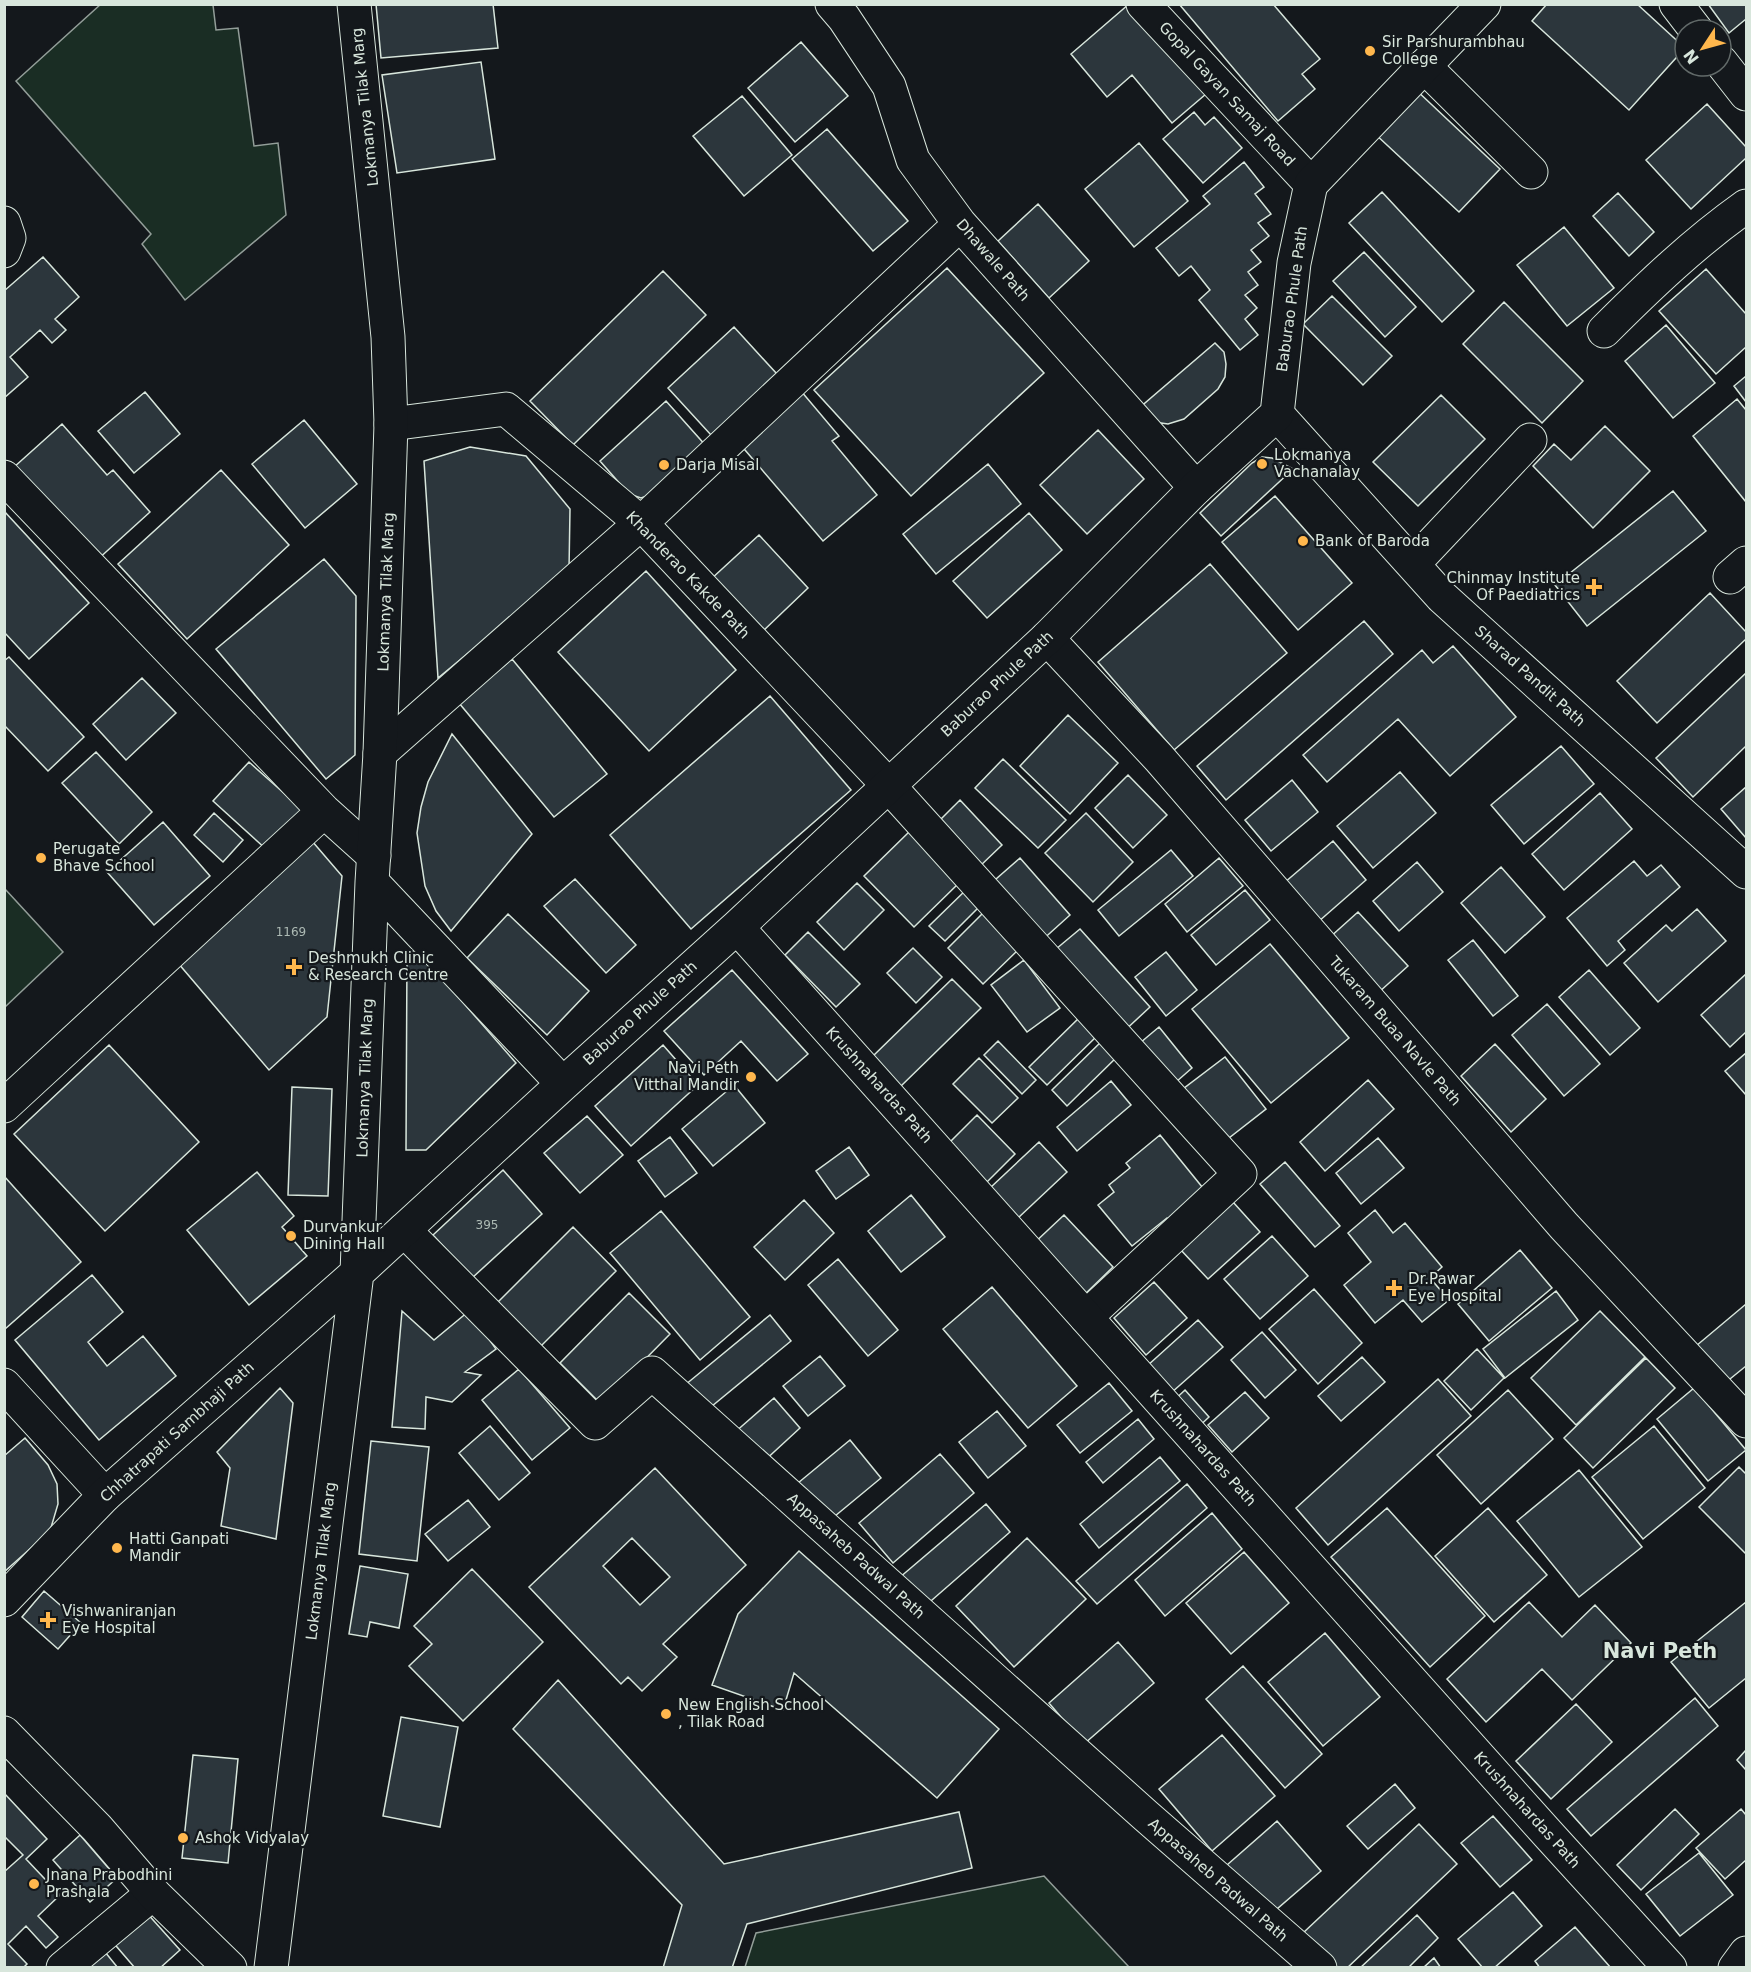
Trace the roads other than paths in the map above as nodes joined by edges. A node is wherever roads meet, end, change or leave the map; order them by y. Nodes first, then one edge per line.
1 (354, 4) edge
2 (832, 4) edge
3 (1143, 4) edge
4 (1484, 4) edge
5 (1676, 4) edge
6 (1687, 18) edge
7 (1424, 66) junction
8 (1733, 77) edge
9 (1746, 94) edge
10 (1531, 172) dead end
11 (1311, 184) junction
12 (1746, 206) edge
13 (4, 223) edge
14 (960, 225) junction
15 (4, 251) edge
16 (1604, 331) dead end
17 (1276, 414) junction
18 (392, 424) junction
19 (1530, 440) dead end
20 (4, 477) edge
21 (1196, 488) junction
22 (641, 523) junction
23 (1413, 564) junction
24 (1047, 638) junction
25 (380, 753) junction
26 (888, 785) junction
27 (324, 810) junction
28 (373, 869) junction
29 (1746, 872) edge
30 (737, 927) junction
31 (563, 1083) junction
32 (4, 1106) edge
33 (404, 1230) junction
34 (357, 1273) junction
35 (1086, 1317) junction
36 (4, 1385) edge
37 (1746, 1421) edge
38 (105, 1495) junction
39 (4, 1600) edge
40 (4, 1733) edge
41 (153, 1893) junction
42 (1746, 1953) edge
43 (63, 1968) edge
44 (230, 1968) edge
45 (271, 1968) edge
46 (1320, 1968) edge
47 (1670, 1968) edge
48 (1735, 1968) edge

1 - 18 street, Lokmanya Tilak Marg
2 - 14 street, Dhawale Path
3 - 11 street, Gopal Gayan Samaj Road
4 - 7 street
5 - 6 street
7 - 10 street
7 - 11 street
8 - 9 street
11 - 17 street, Baburao Phule Path
12 - 16 street
13 - 15 street
14 - 21 street, Dhawale Path
14 - 22 street
17 - 21 street, Baburao Phule Path
17 - 23 street, Sharad Pandit Path
18 - 22 street, Khanderao Kakde Path
18 - 25 street, Lokmanya Tilak Marg
19 - 23 street
20 - 27 street
21 - 24 street, Baburao Phule Path
22 - 25 street
22 - 26 street, Khanderao Kakde Path
23 - 29 street, Sharad Pandit Path
24 - 26 street, Baburao Phule Path
24 - 37 street, Tukaram Buaa Navle Path
25 - 28 street, Lokmanya Tilak Marg
26 - 30 street, Baburao Phule Path
26 - 35 street, Khanderao Kakde Path
27 - 28 street
27 - 32 street
28 - 31 street
28 - 34 street, Lokmanya Tilak Marg
30 - 31 street, Baburao Phule Path
30 - 35 street, Krushnahardas Path
31 - 33 street, Baburao Phule Path
33 - 34 street, Baburao Phule Path
33 - 46 street, Appasaheb Padwal Path
34 - 38 street, Chhatrapati Sambhaji Path
34 - 45 street, Lokmanya Tilak Marg
35 - 47 street, Krushnahardas Path
36 - 38 street
38 - 39 street, Chhatrapati Sambhaji Path
40 - 41 street
41 - 43 street
41 - 44 street
42 - 48 street

